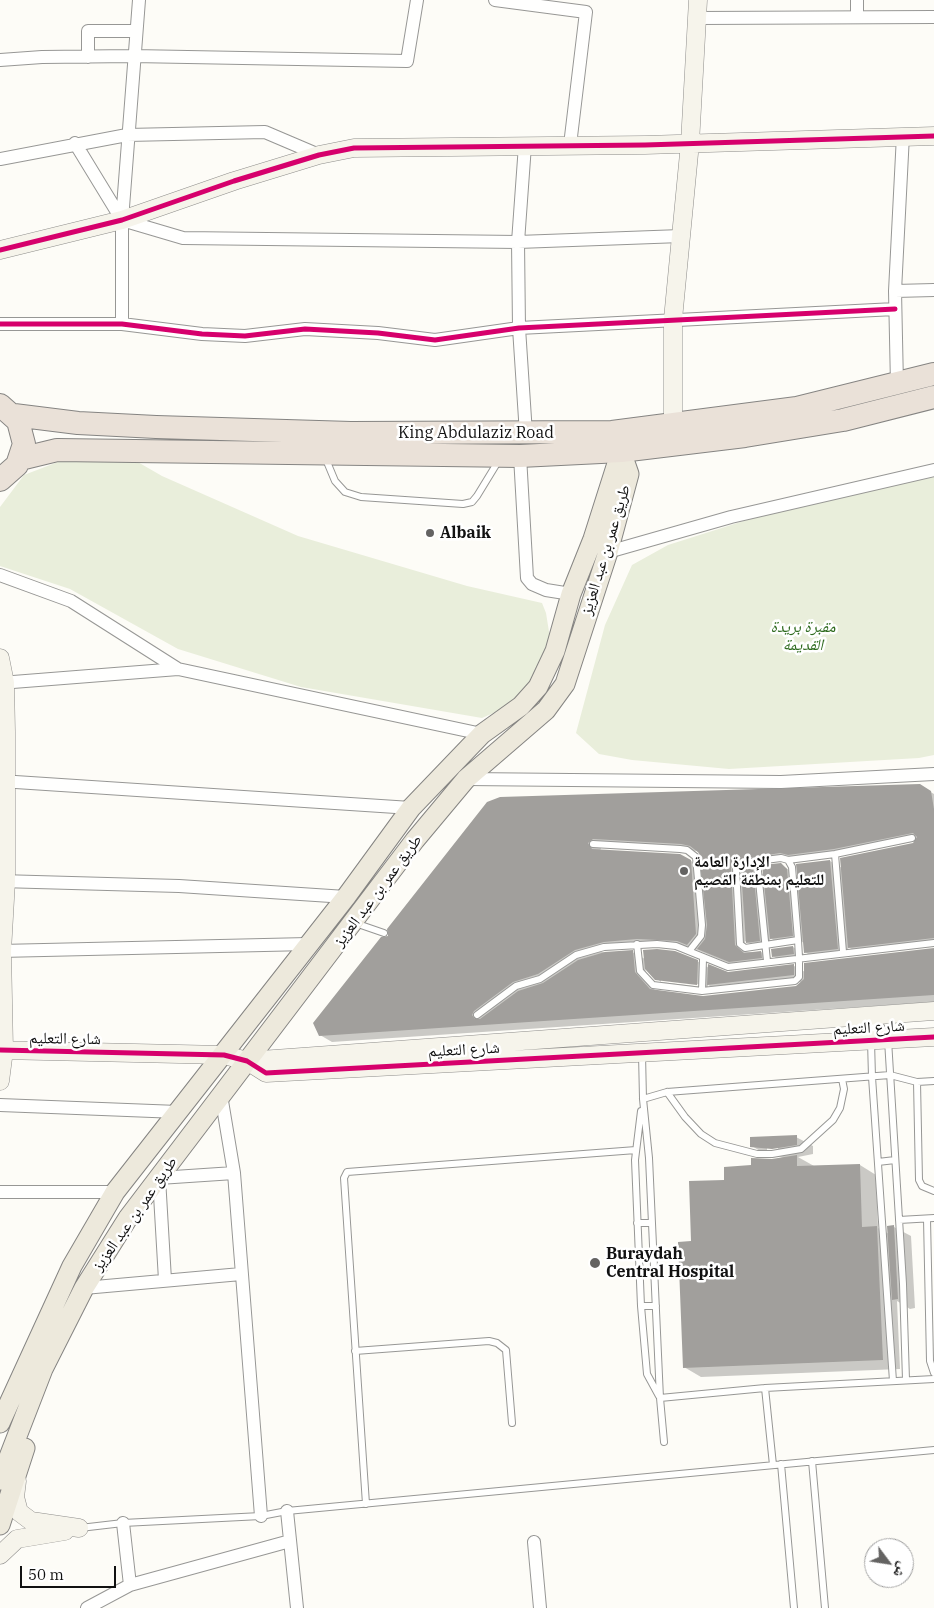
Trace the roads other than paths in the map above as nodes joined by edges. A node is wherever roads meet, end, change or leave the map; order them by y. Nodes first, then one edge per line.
1 (139, 0) edge
2 (417, 0) edge
3 (495, 0) edge
4 (698, 0) edge
5 (858, 0) edge
6 (857, 17) junction
7 (934, 17) edge
8 (698, 18) junction
9 (136, 32) junction
10 (133, 56) junction
11 (88, 57) junction
12 (0, 60) edge
13 (127, 136) junction
14 (903, 136) junction
15 (934, 136) edge
16 (690, 143) junction
17 (75, 144) junction
18 (525, 145) junction
19 (570, 145) junction
20 (319, 155) junction
21 (0, 159) edge
22 (122, 220) junction
23 (681, 236) junction
24 (518, 242) junction
25 (0, 250) edge
26 (934, 290) edge
27 (895, 291) junction
28 (895, 309) junction
29 (673, 319) junction
30 (0, 324) edge
31 (122, 324) junction
32 (519, 328) junction
33 (934, 374) edge
34 (898, 385) junction
35 (934, 397) edge
36 (7, 410) edge
37 (673, 424) junction
38 (526, 434) junction
39 (621, 451) junction
40 (324, 453) junction
41 (511, 456) junction
42 (20, 459) junction
43 (934, 470) edge
44 (0, 480) edge
45 (608, 552) junction
46 (0, 575) edge
47 (571, 594) junction
48 (0, 658) edge
49 (178, 669) junction
50 (2, 683) edge
51 (482, 734) junction
52 (934, 774) edge
53 (466, 779) junction
54 (3, 781) edge
55 (412, 808) junction
56 (912, 838) dead end
57 (593, 844) dead end
58 (835, 854) junction
59 (758, 860) junction
60 (788, 860) junction
61 (3, 881) edge
62 (346, 897) junction
63 (354, 923) junction
64 (384, 933) dead end
65 (798, 940) junction
66 (934, 943) edge
67 (308, 944) junction
68 (637, 944) junction
69 (765, 946) junction
70 (690, 950) junction
71 (1, 951) edge
72 (843, 952) junction
73 (799, 957) junction
74 (703, 958) junction
75 (767, 961) junction
76 (702, 992) junction
77 (934, 1011) edge
78 (477, 1015) dead end
79 (876, 1016) junction
80 (934, 1037) edge
81 (880, 1040) junction
82 (2, 1050) edge
83 (642, 1053) junction
84 (224, 1055) junction
85 (247, 1061) junction
86 (890, 1075) junction
87 (872, 1077) junction
88 (842, 1079) junction
89 (934, 1080) edge
90 (0, 1082) edge
91 (917, 1082) junction
92 (666, 1092) junction
93 (221, 1095) junction
94 (643, 1100) junction
95 (0, 1105) edge
96 (178, 1112) junction
97 (636, 1150) junction
98 (649, 1158) junction
99 (635, 1160) junction
100 (895, 1160) junction
101 (878, 1162) junction
102 (234, 1173) junction
103 (160, 1178) junction
104 (934, 1191) edge
105 (0, 1192) edge
106 (115, 1192) junction
107 (931, 1218) edge
108 (899, 1220) junction
109 (638, 1223) junction
110 (652, 1223) junction
111 (72, 1266) junction
112 (241, 1274) junction
113 (165, 1280) junction
114 (84, 1288) junction
115 (642, 1306) junction
116 (656, 1306) junction
117 (355, 1351) junction
118 (43, 1369) junction
119 (934, 1372) edge
120 (934, 1378) edge
121 (906, 1380) junction
122 (893, 1381) junction
123 (765, 1388) junction
124 (0, 1392) edge
125 (660, 1398) junction
126 (0, 1423) edge
127 (512, 1423) dead end
128 (664, 1442) dead end
129 (934, 1450) edge
130 (812, 1461) junction
131 (20, 1462) junction
132 (781, 1464) junction
133 (773, 1465) junction
134 (0, 1480) edge
135 (366, 1504) junction
136 (287, 1511) junction
137 (261, 1516) junction
138 (123, 1523) junction
139 (0, 1525) edge
140 (78, 1528) junction
141 (290, 1541) junction
142 (534, 1542) dead end
143 (0, 1555) edge
144 (130, 1586) junction
145 (87, 1608) edge
146 (297, 1608) edge
147 (540, 1608) edge
148 (794, 1608) edge
149 (825, 1608) edge

1 - 9 street
2 - 10 street
3 - 19 street
4 - 8 street
5 - 6 street
6 - 7 street
6 - 8 street
8 - 16 street
9 - 10 street
9 - 11 street
10 - 11 street
10 - 13 street
11 - 12 street
13 - 17 street
13 - 20 street
13 - 22 street
14 - 15 street
14 - 16 street
14 - 27 street
16 - 19 street
16 - 23 street
17 - 21 street
17 - 22 street
18 - 19 street
18 - 20 street
18 - 24 street
20 - 22 street
22 - 24 street
22 - 25 street
22 - 31 street
23 - 24 street
23 - 29 street
24 - 32 street
26 - 27 street
27 - 28 street
28 - 29 street
28 - 34 street
29 - 32 street
29 - 37 street
30 - 31 street
31 - 32 street
32 - 38 street
33 - 34 highway, King Abdulaziz Road
34 - 37 highway, King Abdulaziz Road
35 - 39 highway, King Abdulaziz Road
36 - 38 highway, King Abdulaziz Road
36 - 42 highway
37 - 38 highway, King Abdulaziz Road
39 - 41 highway, King Abdulaziz Road
39 - 45 main road, طريق عمر بن عبد العزيز
39 - 47 main road, طريق عمر بن عبد العزيز
40 - 41 highway, King Abdulaziz Road
40 - 41 lane
40 - 42 highway, King Abdulaziz Road
41 - 47 street
42 - 44 highway
43 - 45 street
45 - 53 main road, طريق عمر بن عبد العزيز
46 - 49 street
47 - 51 main road, طريق عمر بن عبد العزيز
48 - 50 street
49 - 50 street
49 - 51 street
50 - 54 street
51 - 55 main road, طريق عمر بن عبد العزيز
52 - 53 street
53 - 63 main road, طريق عمر بن عبد العزيز
54 - 55 street
54 - 61 street
55 - 62 main road, طريق عمر بن عبد العزيز
56 - 58 lane
57 - 70 lane
58 - 60 lane
58 - 72 lane
59 - 60 lane
59 - 69 lane
59 - 69 lane
60 - 65 lane
61 - 62 street
61 - 71 street
62 - 67 main road, طريق عمر بن عبد العزيز
63 - 64 lane
63 - 85 main road, طريق عمر بن عبد العزيز
65 - 69 lane
65 - 73 lane
66 - 72 lane
67 - 71 street
67 - 84 main road, طريق عمر بن عبد العزيز
68 - 70 lane
68 - 76 lane
68 - 78 lane
69 - 75 lane
70 - 74 lane
71 - 82 street
72 - 73 lane
73 - 75 lane
73 - 76 lane
74 - 75 lane
74 - 76 lane
77 - 79 street, شارع التعليم
79 - 81 lane
79 - 81 lane
79 - 85 street, شارع التعليم
80 - 81 street, شارع التعليم
81 - 83 street, شارع التعليم
81 - 86 lane
81 - 87 lane
82 - 84 street, شارع التعليم
82 - 90 street
83 - 85 street, شارع التعليم
83 - 94 lane
84 - 85 street, شارع التعليم
84 - 96 main road, طريق عمر بن عبد العزيز
85 - 93 main road, طريق عمر بن عبد العزيز
86 - 87 lane
86 - 91 lane
86 - 100 lane
87 - 88 lane
87 - 101 lane
88 - 92 lane
88 - 92 lane
89 - 91 lane
91 - 104 lane
92 - 94 lane
93 - 102 street
93 - 103 main road, طريق عمر بن عبد العزيز
94 - 97 lane
94 - 98 lane
95 - 96 street
96 - 106 main road, طريق عمر بن عبد العزيز
97 - 99 lane
97 - 117 lane
98 - 99 lane
98 - 110 lane
99 - 109 lane
100 - 101 lane
100 - 108 lane
101 - 122 lane
102 - 103 street
102 - 112 street
103 - 113 street
103 - 114 main road, طريق عمر بن عبد العزيز
105 - 106 street
106 - 111 main road, طريق عمر بن عبد العزيز
107 - 108 lane
107 - 119 lane
108 - 121 lane
109 - 110 lane
109 - 115 lane
110 - 116 lane
111 - 124 main road
111 - 126 main road, طريق عمر بن عبد العزيز
112 - 113 street
112 - 137 street
113 - 114 street
114 - 118 main road, طريق عمر بن عبد العزيز
115 - 116 lane
115 - 125 lane
116 - 125 lane
117 - 127 lane
117 - 135 lane
118 - 131 main road
118 - 134 main road, طريق عمر بن عبد العزيز
120 - 121 lane
121 - 122 lane
122 - 123 lane
123 - 125 lane
123 - 133 lane
125 - 128 lane
129 - 130 lane
130 - 132 lane
130 - 149 lane
131 - 139 main road
131 - 140 street
132 - 133 lane
132 - 148 lane
133 - 135 lane
135 - 136 lane
136 - 137 lane
136 - 141 street
137 - 138 lane
138 - 140 lane
138 - 144 street
140 - 143 street
141 - 144 street
141 - 146 street
142 - 147 street
144 - 145 street

